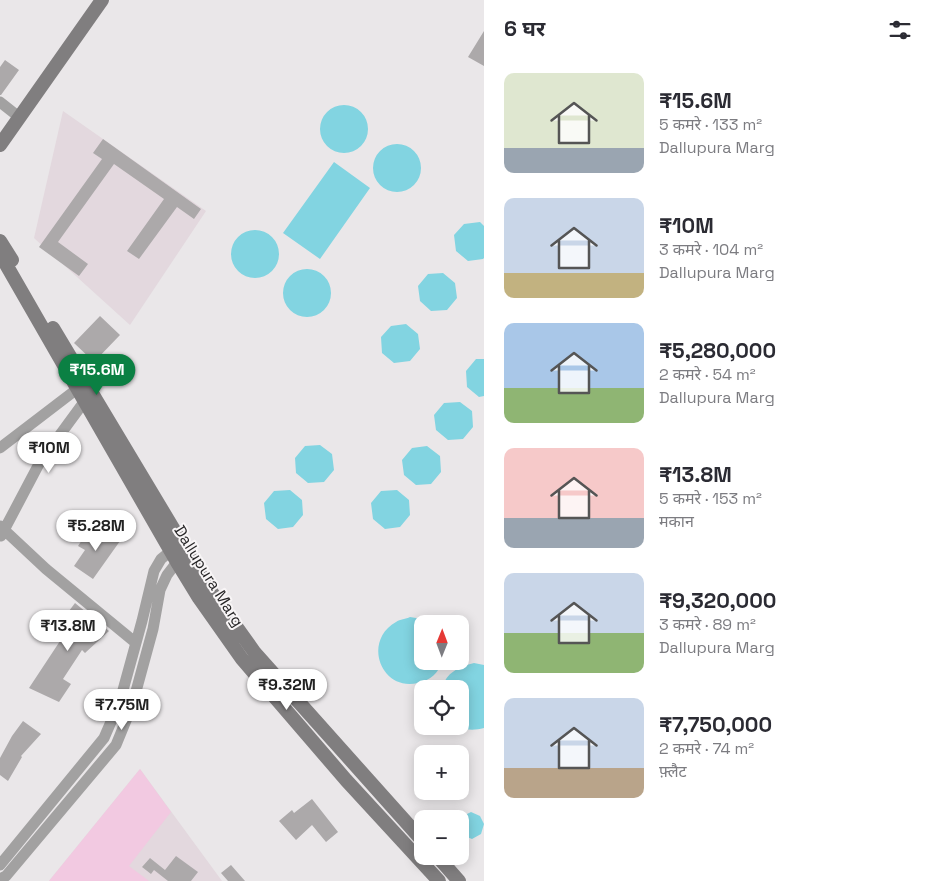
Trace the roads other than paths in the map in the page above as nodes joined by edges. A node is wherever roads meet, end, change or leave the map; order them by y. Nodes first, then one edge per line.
1 (102, 0) edge
2 (0, 102) edge
3 (19, 117) junction
4 (0, 144) edge
5 (0, 241) edge
6 (0, 254) edge
7 (77, 389) junction
8 (84, 402) junction
9 (0, 448) edge
10 (1, 531) edge
11 (180, 552) junction
12 (136, 644) junction
13 (414, 831) edge
14 (0, 865) edge
15 (445, 865) edge
16 (0, 879) edge
17 (438, 881) edge
18 (459, 881) edge

1 - 3 main road
2 - 3 street
3 - 4 main road
5 - 11 main road, Dallupura Marg
6 - 7 main road, Dallupura Marg
7 - 8 main road, Dallupura Marg
7 - 9 street
8 - 10 street
8 - 11 main road, Dallupura Marg
10 - 12 street
11 - 12 street
11 - 13 main road, Dallupura Marg
11 - 16 street
11 - 17 main road, Dallupura Marg
12 - 14 street
15 - 18 main road

